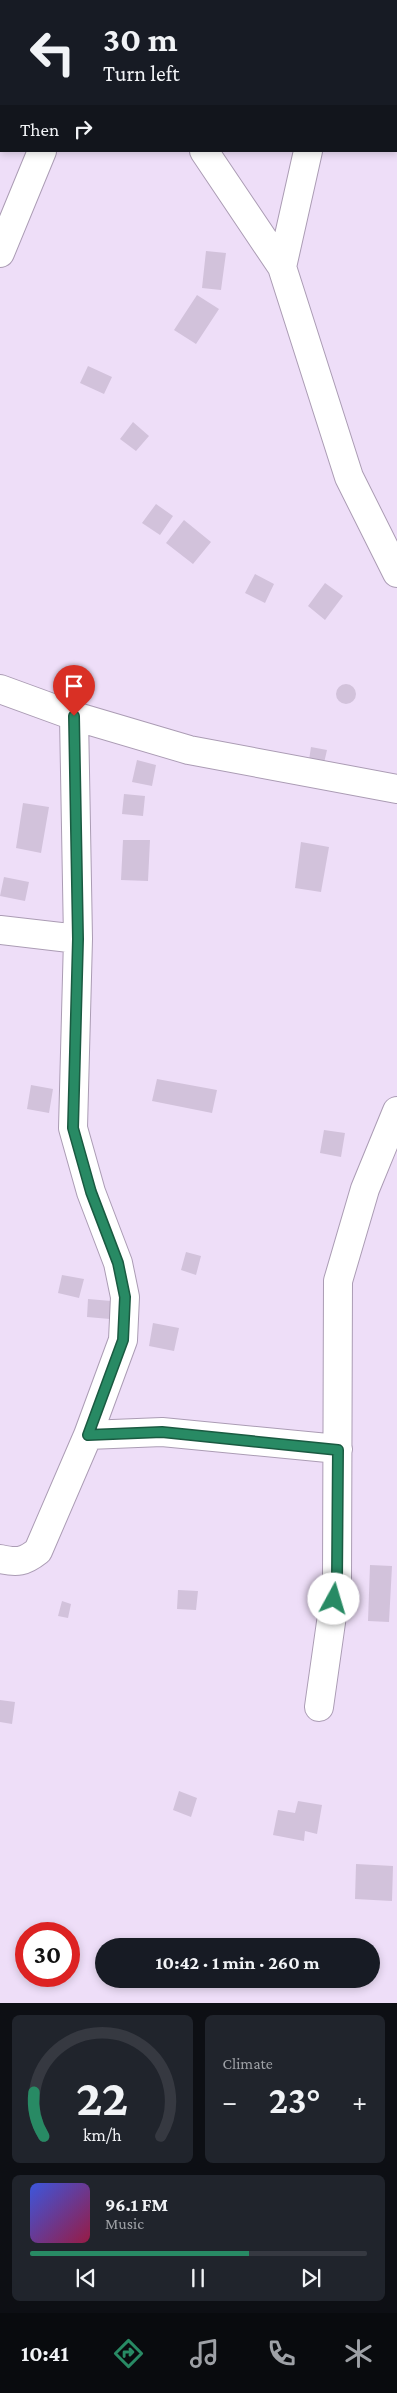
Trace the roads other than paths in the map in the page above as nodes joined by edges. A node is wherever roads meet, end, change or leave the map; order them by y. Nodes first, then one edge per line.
1 (42, 152) edge
2 (205, 152) edge
3 (308, 152) edge
4 (0, 254) edge
5 (282, 267) junction
6 (397, 573) edge
7 (0, 689) edge
8 (74, 716) junction
9 (397, 788) edge
10 (0, 930) edge
11 (78, 939) junction
12 (397, 1111) edge
13 (88, 1435) junction
14 (338, 1450) junction
15 (0, 1559) edge
16 (319, 1708) dead end

1 - 4 street
2 - 5 street
3 - 5 street
5 - 6 street
7 - 8 street
8 - 9 street
8 - 11 street
10 - 11 street
11 - 13 street
12 - 14 street
13 - 14 street
13 - 15 street
14 - 16 street

